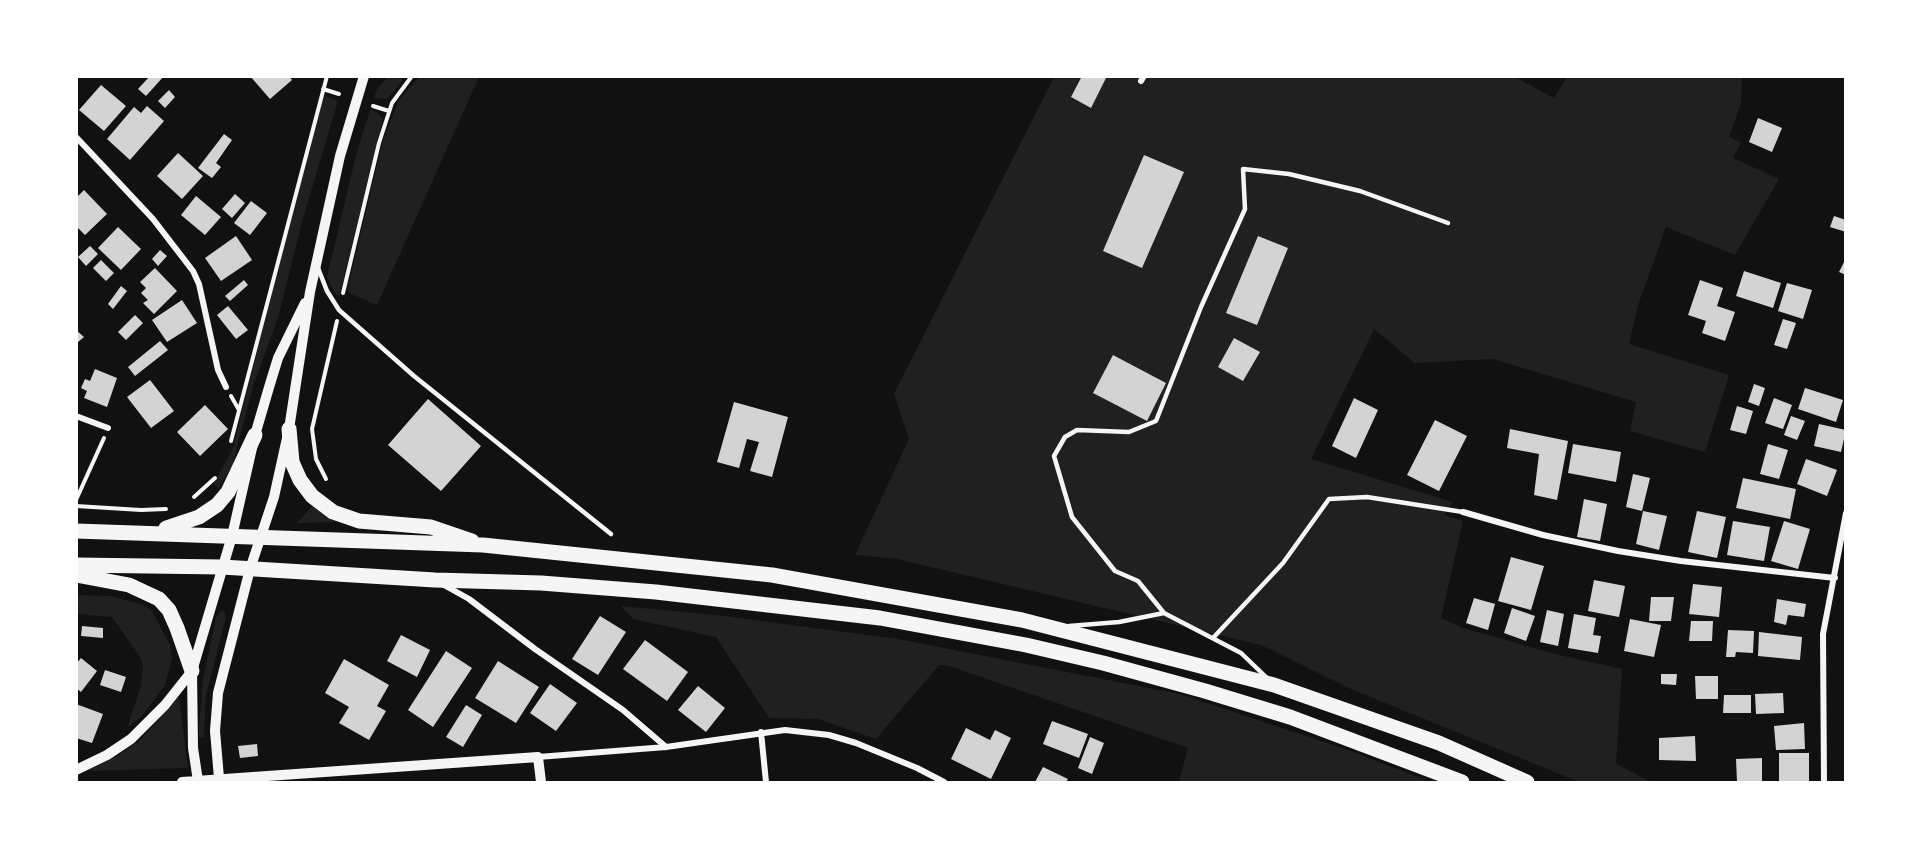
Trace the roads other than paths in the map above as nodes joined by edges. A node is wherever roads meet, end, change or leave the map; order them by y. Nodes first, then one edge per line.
1 (364, 76) edge
2 (76, 137) edge
3 (1448, 223) dead end
4 (317, 262) junction
5 (310, 291) junction
6 (226, 387) dead end
7 (76, 416) edge
8 (108, 428) road end
9 (289, 429) junction
10 (255, 435) junction
11 (1463, 512) joint
12 (1845, 513) edge
13 (76, 531) edge
14 (146, 532) junction
15 (610, 534) dead end
16 (232, 536) junction
17 (262, 537) junction
18 (483, 545) junction
19 (76, 565) edge
20 (222, 567) junction
21 (250, 569) junction
22 (76, 575) edge
23 (1835, 578) junction
24 (435, 580) junction
25 (1164, 613) junction
26 (1051, 627) junction
27 (1213, 638) junction
28 (192, 671) junction
29 (1274, 685) junction
30 (761, 732) junction
31 (666, 747) junction
32 (538, 757) junction
33 (76, 770) edge
34 (219, 778) junction
35 (321, 779) edge
36 (198, 781) edge
37 (182, 783) edge
38 (541, 783) edge
39 (766, 783) edge
40 (944, 783) edge
41 (1462, 783) edge
42 (1527, 783) edge
43 (1824, 783) edge

1 - 4 street
2 - 6 street
3 - 25 lane
4 - 5 street
4 - 15 lane
5 - 9 street
5 - 10 street
7 - 8 street
9 - 17 street
9 - 18 main road
10 - 14 main road
10 - 16 street
11 - 23 street
11 - 27 lane
12 - 23 street
13 - 14 main road
14 - 16 main road
16 - 17 main road
16 - 20 street
17 - 18 main road
17 - 21 street
18 - 26 main road
19 - 20 main road
20 - 21 main road
20 - 28 street
21 - 24 main road
21 - 34 street
22 - 28 main road
23 - 43 street
24 - 31 street
24 - 41 main road
25 - 26 lane
25 - 27 lane
26 - 29 main road
27 - 29 lane
28 - 33 street
28 - 36 street
29 - 42 main road
30 - 31 street
30 - 39 street
30 - 40 street
31 - 32 street
32 - 35 street
32 - 38 street
34 - 35 street
34 - 36 street
36 - 37 street

